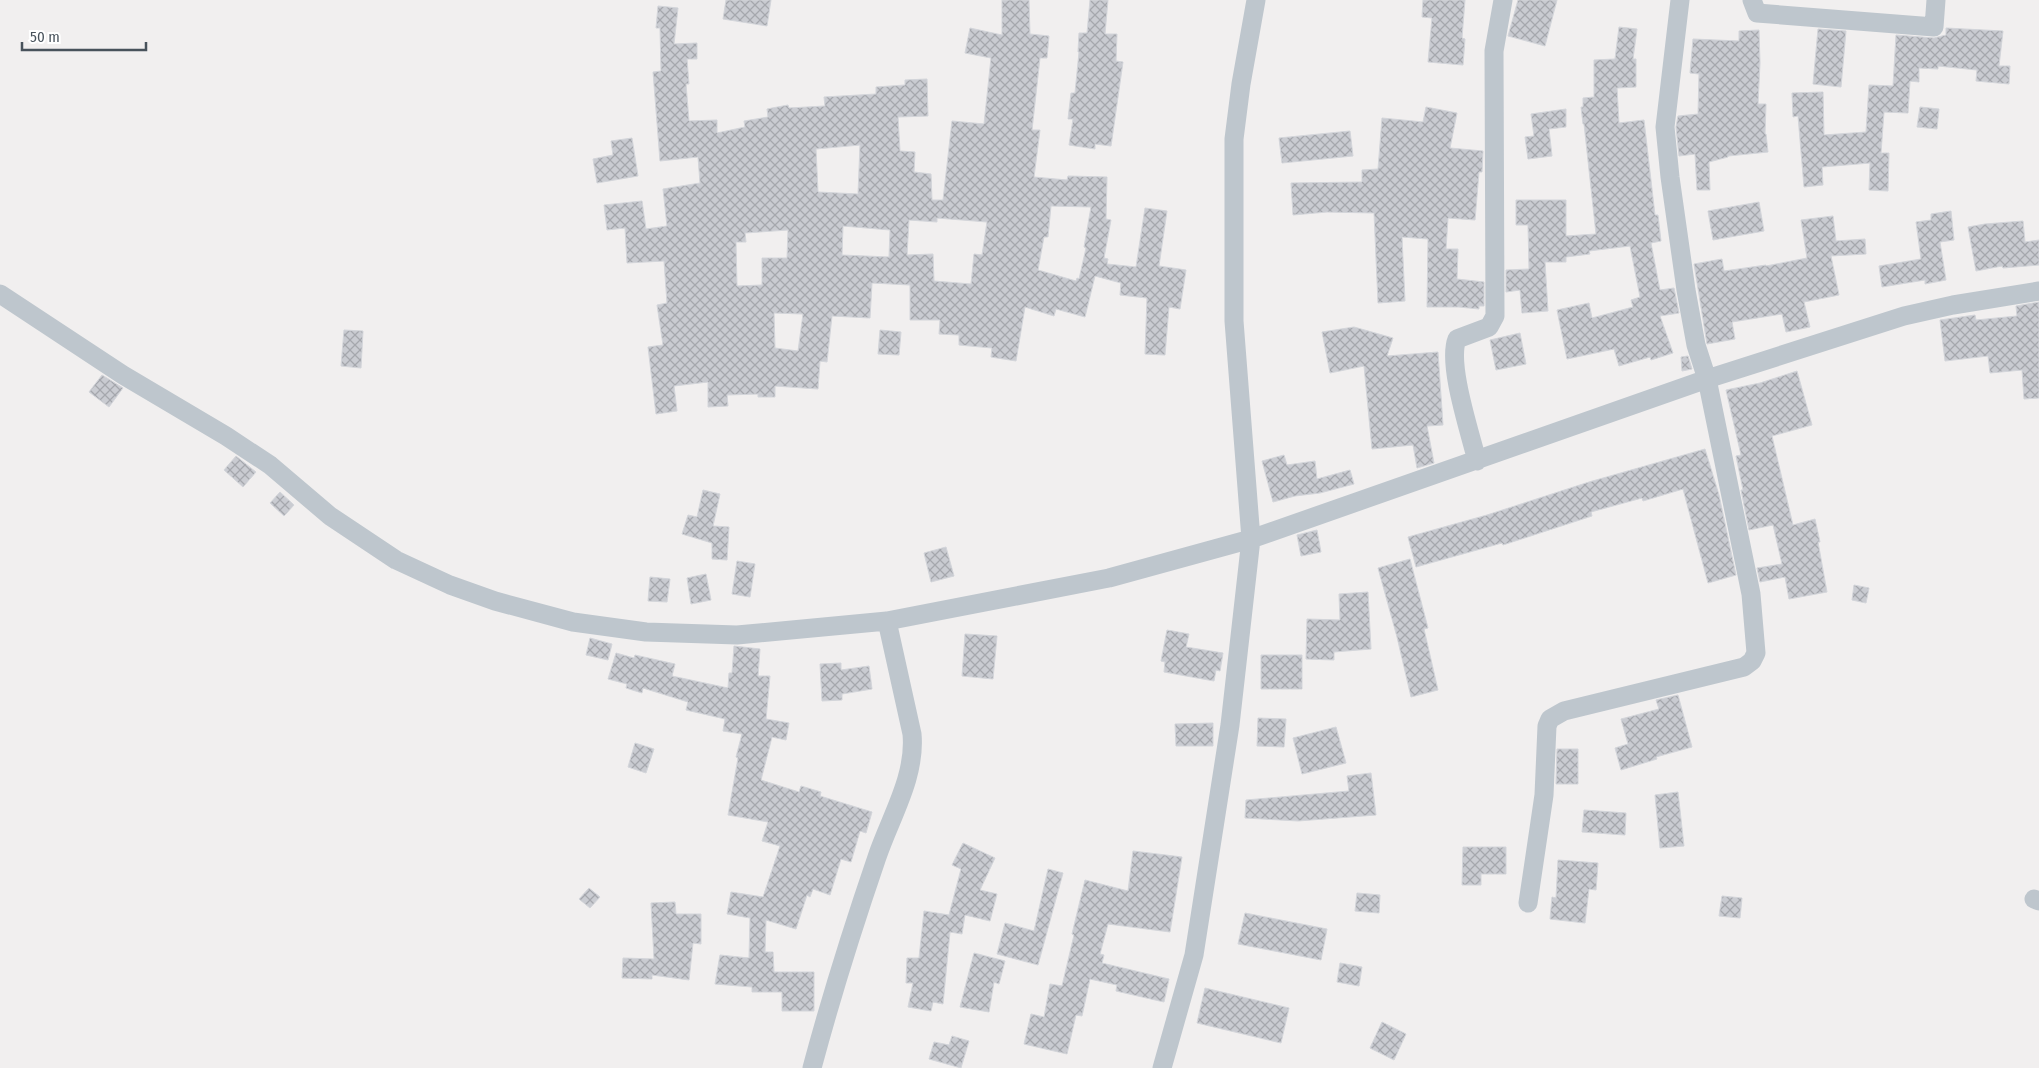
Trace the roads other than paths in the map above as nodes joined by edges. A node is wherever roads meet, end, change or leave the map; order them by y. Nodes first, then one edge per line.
1 (1256, 0) edge
2 (1503, 0) edge
3 (1680, 0) edge
4 (1752, 0) edge
5 (1936, 0) edge
6 (2039, 291) edge
7 (0, 294) edge
8 (1707, 379) junction
9 (1478, 461) junction
10 (1251, 539) junction
11 (887, 622) junction
12 (1528, 903) dead end
13 (812, 1068) edge
14 (1162, 1068) edge

1 - 10 street
2 - 9 street
3 - 8 street
4 - 5 street
6 - 8 street
7 - 11 street
8 - 9 street
8 - 12 street
9 - 10 street
10 - 11 street
10 - 14 street
11 - 13 street

